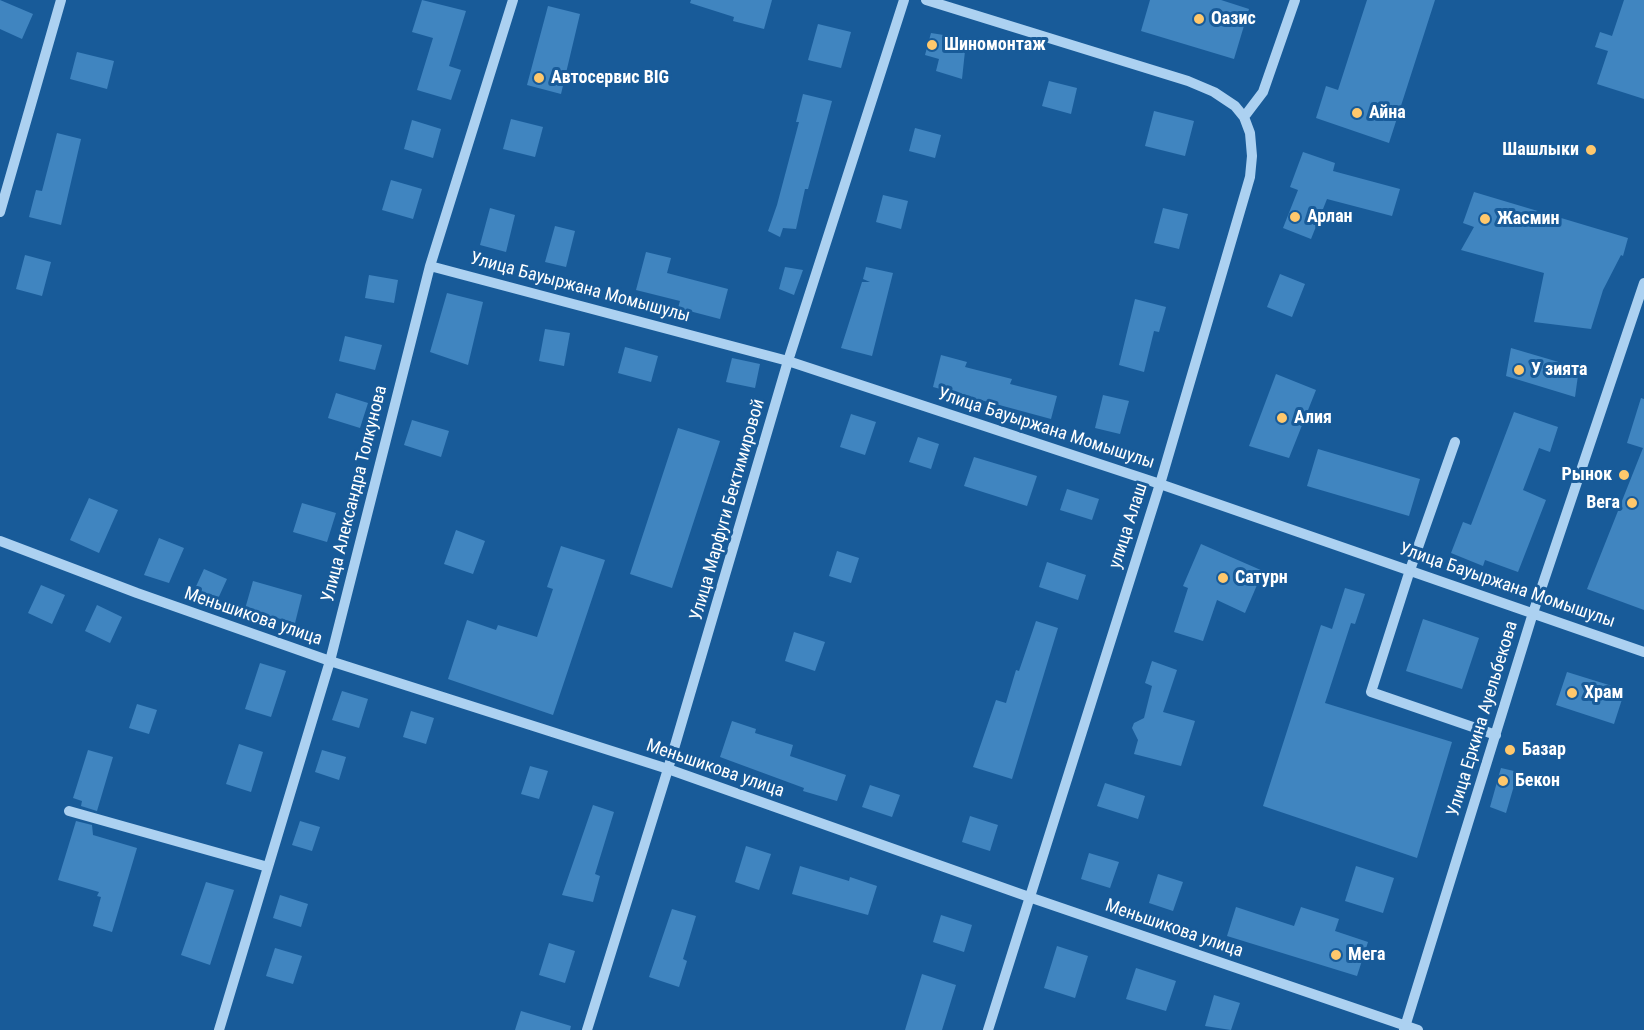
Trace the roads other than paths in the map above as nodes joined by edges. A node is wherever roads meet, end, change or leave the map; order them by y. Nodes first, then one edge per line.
1 (62, 0) edge
2 (513, 0) edge
3 (904, 0) edge
4 (926, 0) edge
5 (1295, 0) edge
6 (1244, 117) junction
7 (0, 212) edge
8 (430, 266) junction
9 (1644, 283) edge
10 (788, 361) junction
11 (1455, 442) dead end
12 (1160, 484) junction
13 (0, 541) edge
14 (1410, 570) junction
15 (1533, 613) junction
16 (1644, 652) edge
17 (330, 661) junction
18 (1496, 735) junction
19 (668, 769) junction
20 (69, 812) dead end
21 (268, 867) junction
22 (1029, 897) junction
23 (1405, 1028) edge
24 (219, 1030) edge
25 (587, 1030) edge
26 (988, 1030) edge
27 (1418, 1030) edge

1 - 7 street
2 - 8 street, Улица Александра Толкунова
3 - 10 street, Улица Марфуги Бектимировой
4 - 6 street
5 - 6 street
6 - 12 street, улица Алаш
8 - 10 street, Улица Бауыржана Момышулы
8 - 17 street, Улица Александра Толкунова
9 - 15 street, Улица Еркина Ауельбекова
10 - 12 street, Улица Бауыржана Момышулы
10 - 19 street, Улица Марфуги Бектимировой
11 - 14 street
12 - 14 street, Улица Бауыржана Момышулы
12 - 22 street, улица Алаш
13 - 17 street, Меньшикова улица
14 - 15 street, Улица Бауыржана Момышулы
14 - 18 street
15 - 16 street, Улица Бауыржана Момышулы
15 - 18 street, Улица Еркина Ауельбекова
17 - 19 street, Меньшикова улица
17 - 21 street, Улица Александра Толкунова
18 - 23 street, Улица Еркина Ауельбекова
19 - 22 street, Меньшикова улица
19 - 25 street, Улица Марфуги Бектимировой
20 - 21 street
21 - 24 street, Улица Александра Толкунова
22 - 23 street, Меньшикова улица
22 - 26 street, улица Алаш
23 - 27 street, Меньшикова улица

